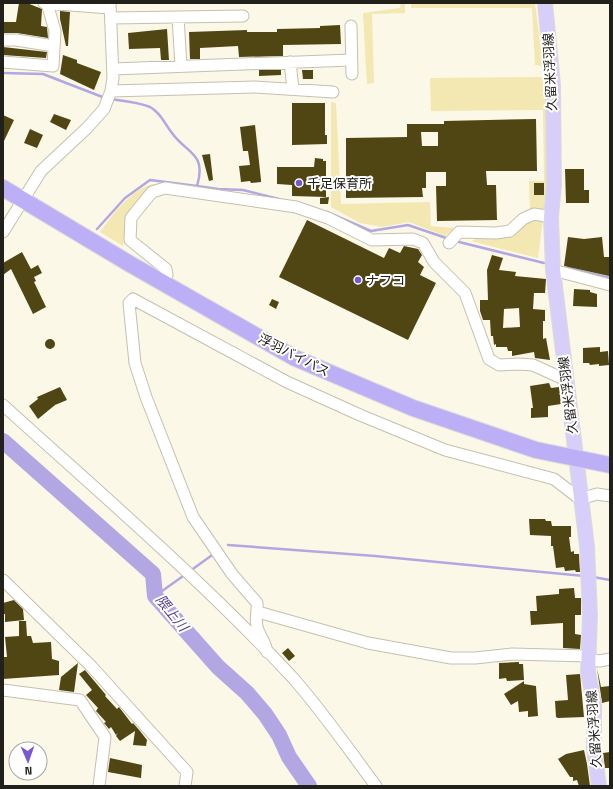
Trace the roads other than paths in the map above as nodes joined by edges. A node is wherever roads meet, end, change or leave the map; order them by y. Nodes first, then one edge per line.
1 (46, 3) edge
2 (546, 3) edge
3 (72, 4) edge
4 (110, 10) edge
5 (243, 16) dead end
6 (178, 18) junction
7 (351, 26) dead end
8 (3, 40) edge
9 (54, 46) junction
10 (351, 60) junction
11 (3, 62) edge
12 (290, 62) junction
13 (181, 66) junction
14 (113, 69) junction
15 (352, 74) dead end
16 (293, 89) junction
17 (112, 91) junction
18 (333, 92) dead end
19 (3, 188) edge
20 (24, 199) junction
21 (551, 217) junction
22 (6, 228) edge
23 (452, 239) dead end
24 (553, 270) junction
25 (162, 281) junction
26 (610, 285) edge
27 (566, 380) junction
28 (3, 405) edge
29 (576, 458) junction
30 (610, 465) edge
31 (610, 496) edge
32 (580, 499) junction
33 (3, 580) edge
34 (258, 612) junction
35 (267, 652) junction
36 (588, 657) junction
37 (610, 659) edge
38 (3, 690) edge
39 (99, 786) edge
40 (185, 786) edge
41 (376, 786) edge
42 (599, 786) edge

1 - 3 street
1 - 9 street
2 - 21 main road, 久留米浮羽線
3 - 4 street
4 - 6 street
4 - 14 street
5 - 6 street
6 - 13 street
7 - 10 street
8 - 9 street
9 - 11 street
10 - 12 street
10 - 15 street
12 - 13 street
12 - 16 street
13 - 14 street
14 - 17 street
16 - 17 street
16 - 18 street
17 - 20 street
19 - 20 highway, 浮羽バイパス
20 - 22 street
20 - 25 highway, 浮羽バイパス
21 - 23 street
21 - 24 main road, 久留米浮羽線
24 - 26 street
24 - 27 main road, 久留米浮羽線
25 - 27 street
25 - 29 highway, 浮羽バイパス
27 - 29 main road, 久留米浮羽線
28 - 35 street
29 - 30 highway, 浮羽バイパス
29 - 32 main road, 久留米浮羽線
31 - 32 street
32 - 34 street
32 - 36 main road, 久留米浮羽線
33 - 40 street
34 - 35 street
34 - 36 street
35 - 41 street
36 - 37 street
36 - 42 main road, 久留米浮羽線
38 - 39 street

